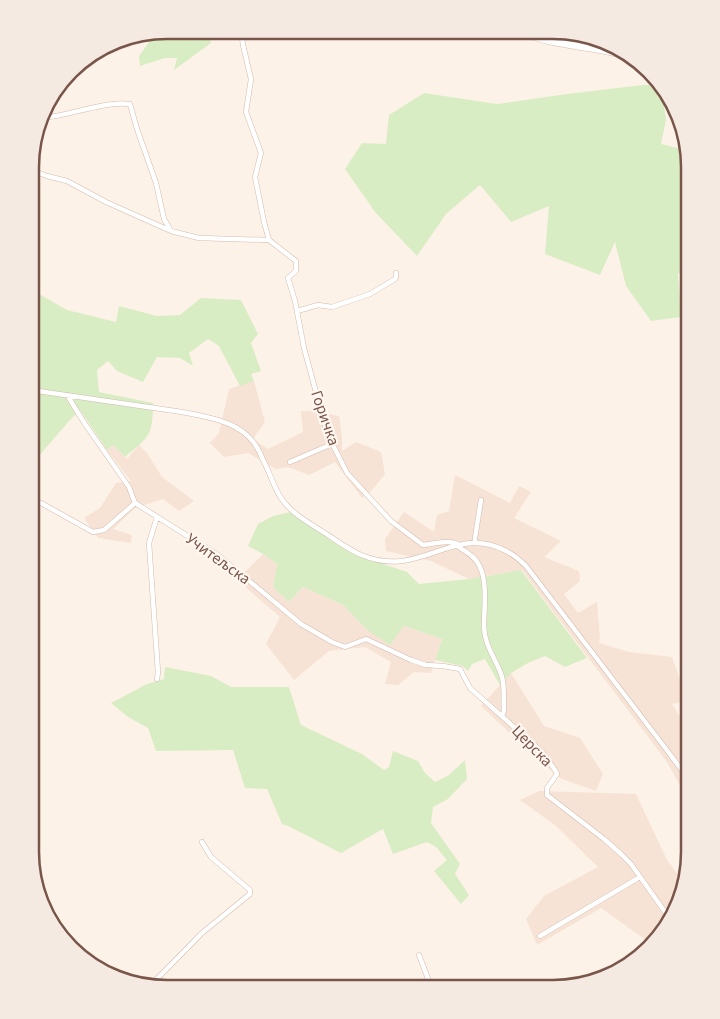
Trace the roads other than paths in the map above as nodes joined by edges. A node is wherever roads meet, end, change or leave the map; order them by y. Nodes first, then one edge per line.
1 (242, 39) edge
2 (542, 39) edge
3 (607, 51) edge
4 (49, 117) edge
5 (39, 173) edge
6 (171, 231) junction
7 (269, 240) junction
8 (396, 273) dead end
9 (297, 311) junction
10 (39, 391) edge
11 (67, 395) junction
12 (332, 444) junction
13 (290, 462) dead end
14 (481, 500) dead end
15 (39, 503) edge
16 (135, 503) junction
17 (157, 517) junction
18 (475, 543) junction
19 (458, 545) junction
20 (411, 660) joint
21 (157, 679) dead end
22 (502, 716) junction
23 (681, 769) edge
24 (202, 842) dead end
25 (640, 877) junction
26 (666, 913) edge
27 (540, 936) dead end
28 (419, 955) dead end
29 (156, 979) edge
30 (429, 980) edge

1 - 7 street
2 - 3 main road
4 - 6 street
5 - 6 street
6 - 7 street
7 - 9 street, Горичка
8 - 9 street
9 - 12 street, Горичка
10 - 11 street
11 - 16 street
11 - 19 street
12 - 13 street
12 - 19 street, Горичка
14 - 18 street
15 - 16 street
16 - 17 street, Учитељска
17 - 20 street, Учитељска
17 - 21 street
18 - 19 street
18 - 23 street
19 - 22 street
20 - 22 street, Церска
22 - 25 street, Церска
24 - 29 street
25 - 26 street, Церска
25 - 27 street
28 - 30 street

